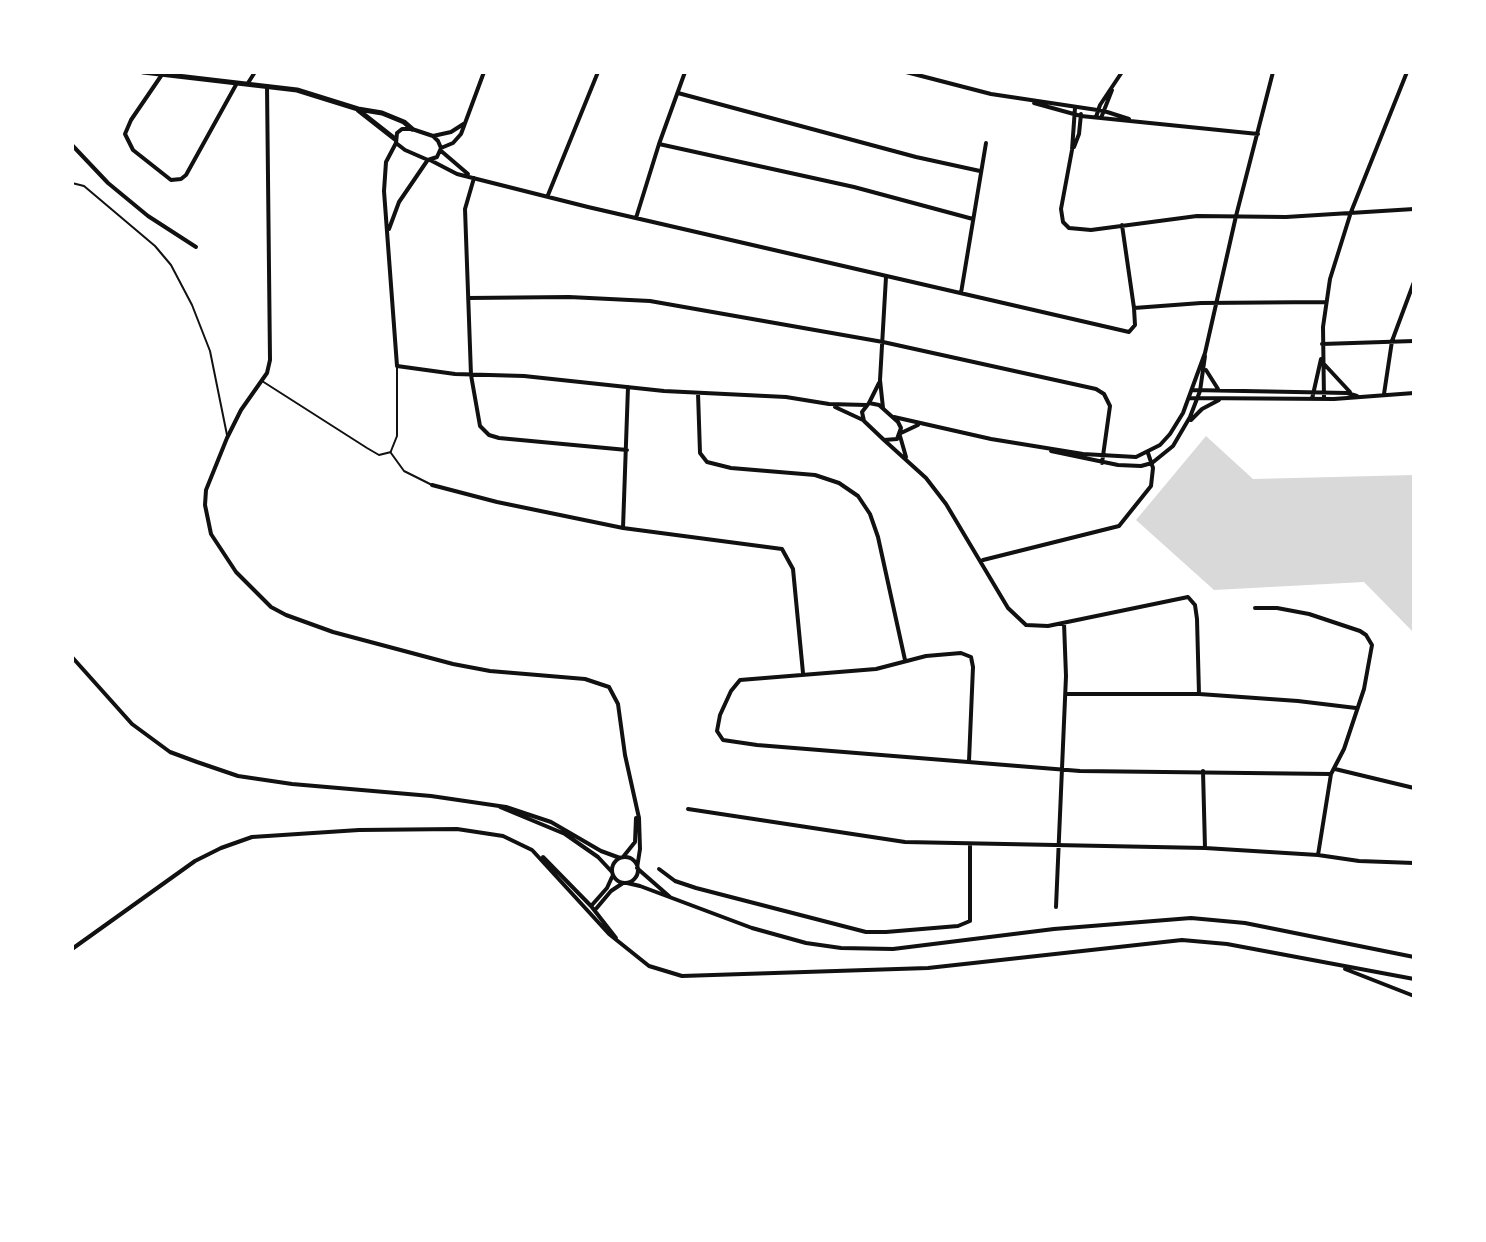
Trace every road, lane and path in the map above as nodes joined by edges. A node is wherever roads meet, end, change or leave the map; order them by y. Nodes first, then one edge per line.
1 (143, 72) edge
2 (255, 72) edge
3 (484, 72) edge
4 (598, 72) edge
5 (685, 72) edge
6 (906, 72) edge
7 (1122, 72) edge
8 (1273, 72) edge
9 (1407, 72) edge
10 (161, 76) junction
11 (237, 83) junction
12 (248, 83) junction
13 (267, 86) junction
14 (678, 93) junction
15 (1032, 102) junction
16 (1075, 108) junction
17 (1081, 108) junction
18 (358, 109) junction
19 (1100, 110) junction
20 (1073, 115) junction
21 (1081, 116) junction
22 (1098, 118) junction
23 (1129, 119) junction
24 (467, 121) junction
25 (412, 129) junction
26 (1258, 134) junction
27 (433, 136) junction
28 (396, 141) junction
29 (986, 143) dead end
30 (659, 144) junction
31 (72, 145) edge
32 (440, 149) junction
33 (1072, 150) junction
34 (429, 160) junction
35 (980, 171) junction
36 (472, 177) junction
37 (72, 183) edge
38 (548, 195) junction
39 (1414, 209) edge
40 (1351, 212) junction
41 (1236, 216) junction
42 (636, 218) junction
43 (973, 219) junction
44 (1122, 225) junction
45 (388, 232) junction
46 (196, 247) dead end
47 (886, 277) junction
48 (1414, 282) edge
49 (961, 293) junction
50 (468, 298) junction
51 (1325, 302) junction
52 (1218, 303) junction
53 (1134, 308) junction
54 (1392, 341) junction
55 (1414, 341) edge
56 (883, 342) junction
57 (1322, 344) junction
58 (1205, 353) junction
59 (1322, 357) junction
60 (1323, 364) junction
61 (397, 366) junction
62 (1205, 366) junction
63 (471, 375) junction
64 (880, 380) junction
65 (262, 381) junction
66 (628, 387) junction
67 (1192, 390) junction
68 (1200, 391) junction
69 (1220, 391) junction
70 (698, 393) junction
71 (1414, 393) edge
72 (1352, 394) junction
73 (1384, 394) junction
74 (1313, 396) junction
75 (1323, 396) junction
76 (1360, 397) junction
77 (1189, 398) junction
78 (1198, 399) junction
79 (1222, 399) junction
80 (829, 404) junction
81 (867, 404) junction
82 (883, 408) junction
83 (894, 417) junction
84 (864, 421) junction
85 (920, 425) junction
86 (1184, 428) junction
87 (900, 434) junction
88 (228, 437) junction
89 (884, 440) junction
90 (1044, 449) junction
91 (627, 450) junction
92 (391, 452) junction
93 (1148, 453) junction
94 (1103, 455) junction
95 (907, 459) junction
96 (1102, 463) junction
97 (1152, 463) junction
98 (432, 485) joint
99 (623, 528) junction
100 (982, 561) junction
101 (1255, 608) dead end
102 (1064, 623) junction
103 (72, 657) edge
104 (905, 660) junction
105 (803, 673) junction
106 (1065, 694) junction
107 (1199, 694) junction
108 (1356, 708) junction
109 (969, 761) junction
110 (1335, 769) junction
111 (1062, 770) junction
112 (1203, 771) junction
113 (1331, 774) junction
114 (1414, 788) edge
115 (500, 807) junction
116 (688, 809) dead end
117 (637, 812) junction
118 (970, 845) junction
119 (1058, 846) junction
120 (1205, 848) junction
121 (1318, 855) junction
122 (621, 858) junction
123 (1414, 863) edge
124 (637, 868) junction
125 (659, 869) dead end
126 (612, 873) junction
127 (625, 883) junction
128 (672, 898) junction
129 (1056, 907) dead end
130 (591, 911) junction
131 (72, 949) edge
132 (1414, 957) edge
133 (1339, 967) junction
134 (1398, 977) junction
135 (1414, 979) edge
136 (1396, 989) junction
137 (1414, 996) edge

1 - 10 street
2 - 12 street
3 - 24 street
4 - 38 street
5 - 14 street
6 - 15 street
7 - 19 street
8 - 26 street
9 - 40 street
10 - 11 street
10 - 11 street
11 - 12 street
12 - 13 street
13 - 18 street
13 - 65 street
14 - 30 street
14 - 35 street
15 - 16 street
15 - 20 street
16 - 17 street
16 - 20 street
17 - 19 street
17 - 21 street
18 - 25 street
18 - 28 street
19 - 22 street
19 - 23 street
20 - 21 street
20 - 33 street
21 - 22 street
21 - 33 street
22 - 23 street
23 - 26 street
24 - 27 street
24 - 32 street
25 - 27 street
25 - 28 street
26 - 41 street
27 - 32 street
28 - 34 street
28 - 45 street
29 - 35 street
30 - 42 street
30 - 43 street
31 - 46 street
32 - 34 street
32 - 36 street
33 - 44 street
34 - 36 street
34 - 45 street
35 - 43 street
36 - 38 street
36 - 50 street
37 - 88 lane
38 - 42 street
39 - 40 street
40 - 41 street
40 - 51 street
41 - 44 street
41 - 52 street
42 - 47 street
43 - 49 street
44 - 53 street
45 - 61 street
47 - 49 street
47 - 56 street
48 - 54 street
49 - 53 street
50 - 56 street
50 - 63 street
51 - 52 street
51 - 57 street
52 - 53 street
52 - 58 street
54 - 55 street
54 - 57 street
54 - 73 street
56 - 64 street
56 - 94 street
57 - 59 street
58 - 62 street
58 - 67 street
59 - 60 street
59 - 74 street
60 - 72 street
60 - 75 street
61 - 63 street
61 - 92 lane
62 - 68 street
62 - 69 street
63 - 66 street
63 - 91 street
64 - 81 street
64 - 82 street
65 - 88 street
65 - 92 lane
66 - 70 street
66 - 91 street
67 - 68 street
67 - 77 street
68 - 69 street
68 - 78 street
69 - 74 street
70 - 80 street
70 - 104 street
71 - 73 street
72 - 75 street
72 - 76 street
73 - 76 street
74 - 75 street
74 - 79 street
75 - 76 street
77 - 78 street
77 - 93 street
78 - 79 street
78 - 86 street
79 - 86 street
80 - 81 street
80 - 84 street
81 - 82 street
81 - 84 street
82 - 83 street
83 - 85 street
83 - 87 street
84 - 89 street
85 - 87 street
85 - 90 street
86 - 97 street
87 - 89 street
87 - 95 street
88 - 117 street
89 - 95 street
90 - 94 street
90 - 96 street
91 - 99 street
92 - 98 lane
93 - 94 street
93 - 97 street
94 - 96 street
95 - 100 street
96 - 97 street
97 - 100 street
98 - 99 street
99 - 105 street
100 - 102 street
101 - 108 street
102 - 106 street
102 - 107 street
103 - 115 street
104 - 105 street
104 - 109 street
105 - 109 street
106 - 107 street
106 - 111 street
107 - 108 street
108 - 110 street
109 - 111 street
110 - 113 street
110 - 114 street
111 - 112 street
111 - 119 street
112 - 113 street
112 - 120 street
113 - 121 street
115 - 122 street
115 - 126 street
116 - 118 street
117 - 122 street
117 - 124 street
118 - 119 street
118 - 125 street
119 - 120 street
119 - 129 street
120 - 121 street
121 - 123 street
122 - 124 street
122 - 126 street
124 - 127 street
124 - 128 street
126 - 127 street
126 - 130 street
127 - 128 street
127 - 130 street
128 - 132 street
130 - 131 street
130 - 133 street
133 - 134 street
133 - 136 street
134 - 135 street
134 - 136 street
136 - 137 street

